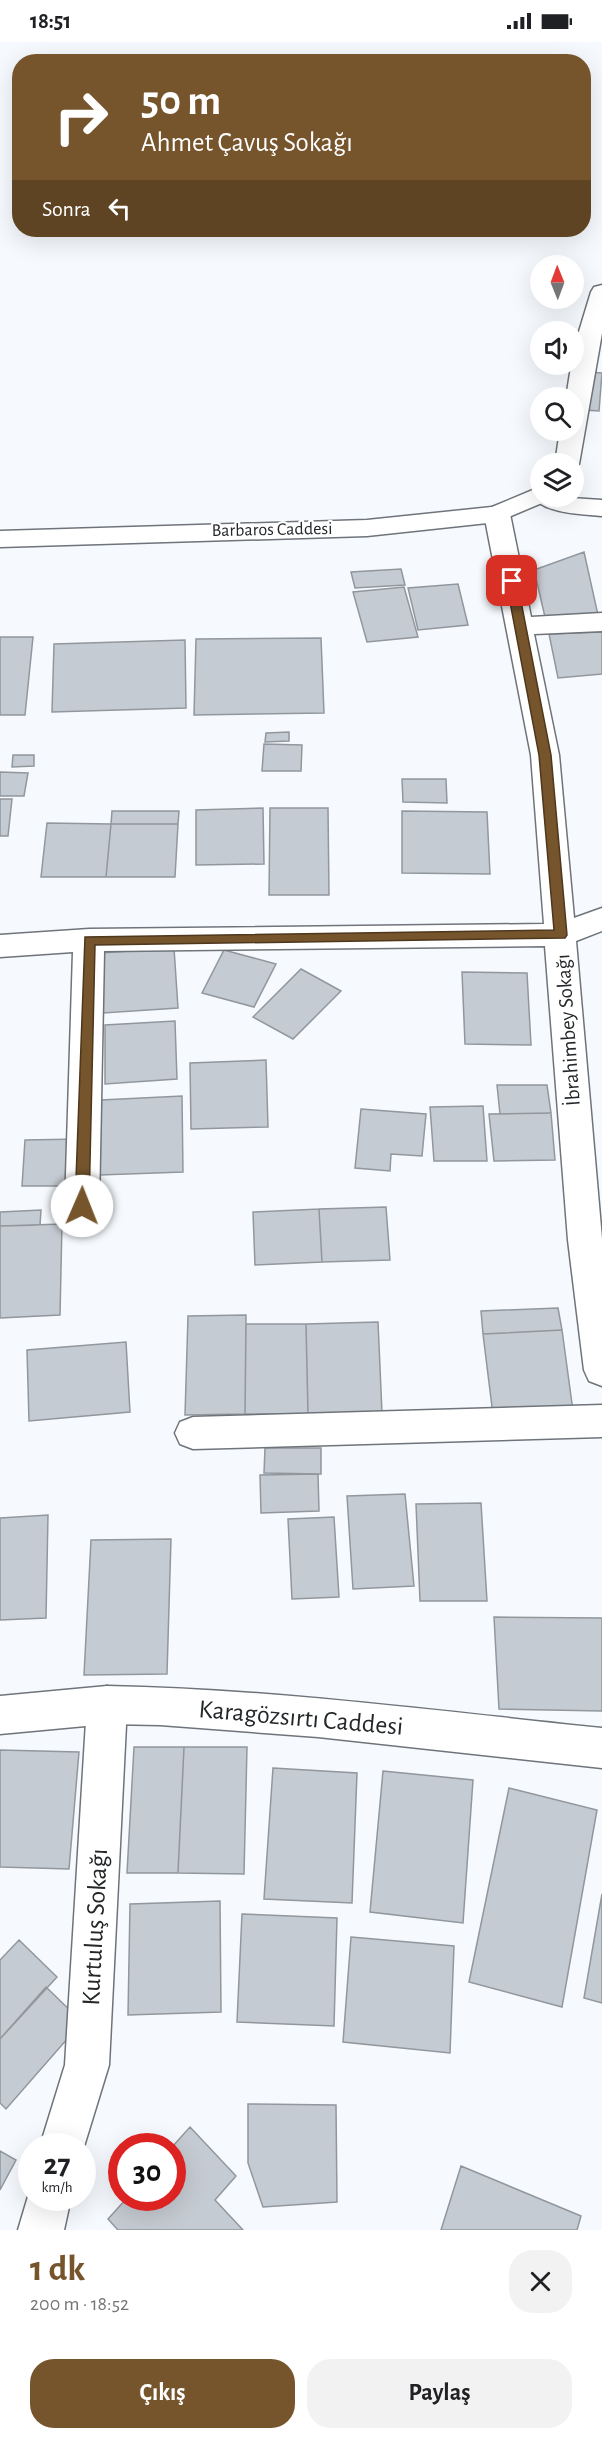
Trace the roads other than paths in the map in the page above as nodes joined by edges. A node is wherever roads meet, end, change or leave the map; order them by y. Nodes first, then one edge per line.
1 (602, 292) edge
2 (569, 453) edge
3 (530, 499) edge
4 (584, 506) edge
5 (602, 508) edge
6 (497, 514) junction
7 (0, 539) edge
8 (602, 622) edge
9 (521, 626) junction
10 (602, 919) edge
11 (561, 935) junction
12 (89, 940) junction
13 (0, 946) edge
14 (82, 1206) dead end
15 (593, 1240) edge
16 (602, 1370) edge
17 (602, 1421) edge
18 (193, 1433) dead end
19 (107, 1705) junction
20 (0, 1715) edge
21 (602, 1748) edge
22 (67, 2133) edge

1 - 2 street
3 - 6 street, Barbaros Caddesi
4 - 5 street
6 - 7 street, Barbaros Caddesi
6 - 9 street, İbrahimbey Sokağı
8 - 9 street
9 - 11 street, İbrahimbey Sokağı
10 - 11 street
11 - 12 street
11 - 15 street, İbrahimbey Sokağı
12 - 13 street
12 - 14 street
15 - 16 street, İbrahimbey Sokağı
17 - 18 street
19 - 20 street, Karagözsırtı Caddesi
19 - 21 street, Karagözsırtı Caddesi
19 - 22 street, Kurtuluş Sokağı

